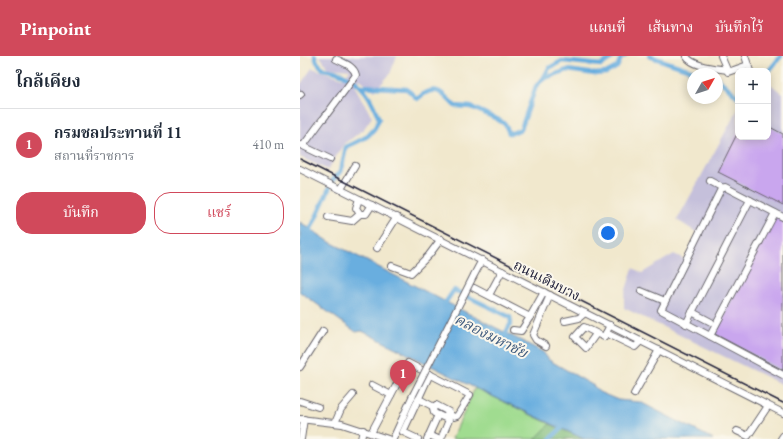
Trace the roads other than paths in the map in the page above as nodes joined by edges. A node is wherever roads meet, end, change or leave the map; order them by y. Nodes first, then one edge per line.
1 (686, 56) edge
2 (721, 56) edge
3 (745, 56) edge
4 (336, 59) dead end
5 (749, 68) edge
6 (727, 70) junction
7 (735, 71) edge
8 (302, 145) edge
9 (330, 159) dead end
10 (355, 166) dead end
11 (300, 169) edge
12 (710, 181) dead end
13 (338, 188) junction
14 (723, 188) junction
15 (359, 198) junction
16 (750, 200) junction
17 (372, 205) junction
18 (775, 213) junction
19 (360, 214) junction
20 (328, 217) dead end
21 (783, 217) edge
22 (397, 218) junction
23 (441, 239) junction
24 (377, 248) dead end
25 (482, 260) junction
26 (392, 266) dead end
27 (502, 271) junction
28 (474, 288) dead end
29 (642, 291) dead end
30 (544, 292) junction
31 (489, 295) junction
32 (550, 295) junction
33 (665, 301) junction
34 (585, 312) junction
35 (692, 312) junction
36 (530, 317) junction
37 (565, 321) dead end
38 (711, 322) dead end
39 (686, 324) junction
40 (610, 325) junction
41 (513, 330) dead end
42 (324, 331) dead end
43 (606, 333) junction
44 (596, 334) dead end
45 (710, 336) junction
46 (640, 341) junction
47 (546, 346) dead end
48 (659, 350) junction
49 (314, 352) dead end
50 (300, 367) edge
51 (300, 374) edge
52 (430, 374) junction
53 (783, 375) edge
54 (372, 385) dead end
55 (634, 394) dead end
56 (353, 395) dead end
57 (391, 395) junction
58 (419, 399) junction
59 (300, 401) edge
60 (768, 406) junction
61 (318, 407) dead end
62 (434, 407) junction
63 (783, 413) edge
64 (438, 414) junction
65 (448, 416) junction
66 (302, 419) edge
67 (335, 422) junction
68 (363, 430) junction
69 (737, 431) dead end
70 (371, 433) junction
71 (783, 436) edge
72 (428, 437) edge
73 (301, 439) edge
74 (361, 439) edge
75 (388, 439) edge
76 (393, 439) edge
77 (418, 439) edge
78 (438, 439) edge
79 (441, 439) edge
80 (781, 439) edge

1 - 6 street
2 - 6 street
3 - 5 street
4 - 8 street
6 - 7 street
8 - 9 street
10 - 13 street
11 - 13 street, ถนนเดิมบาง
12 - 14 street
13 - 15 street, ถนนเดิมบาง
14 - 16 street
14 - 33 street
15 - 17 street, ถนนเดิมบาง
15 - 19 street
16 - 18 street
16 - 35 street
17 - 19 street
17 - 22 street, ถนนเดิมบาง
18 - 21 street
18 - 45 street
19 - 20 street
22 - 23 street, ถนนเดิมบาง
22 - 24 street
23 - 25 street, ถนนเดิมบาง
23 - 26 street
25 - 27 street, ถนนเดิมบาง
25 - 76 street, bridge
27 - 30 street, ถนนเดิมบาง
27 - 31 street
28 - 31 street
29 - 33 street
30 - 32 street, ถนนเดิมบาง
30 - 36 street
31 - 36 street
32 - 34 street, ถนนเดิมบาง
32 - 47 street
33 - 39 street
34 - 37 street
34 - 40 street, ถนนเดิมบาง
35 - 38 street
35 - 39 street
36 - 41 street
39 - 45 street
40 - 43 street
40 - 46 street, ถนนเดิมบาง
42 - 50 street
43 - 44 street
43 - 46 street
45 - 53 street
46 - 48 street, ถนนเดิมบาง
48 - 55 street
48 - 60 street, ถนนเดิมบาง
49 - 51 street
52 - 57 street
52 - 58 street
52 - 65 street
54 - 57 street
56 - 67 street
57 - 70 street
58 - 62 street
58 - 77 street
59 - 61 street
60 - 63 street, ถนนเดิมบาง
60 - 69 street
62 - 64 street
62 - 65 street
64 - 65 street
64 - 72 street
65 - 79 street
66 - 67 street
66 - 73 street
67 - 68 street
68 - 70 street
68 - 74 street
70 - 75 street
71 - 80 street
72 - 78 street

